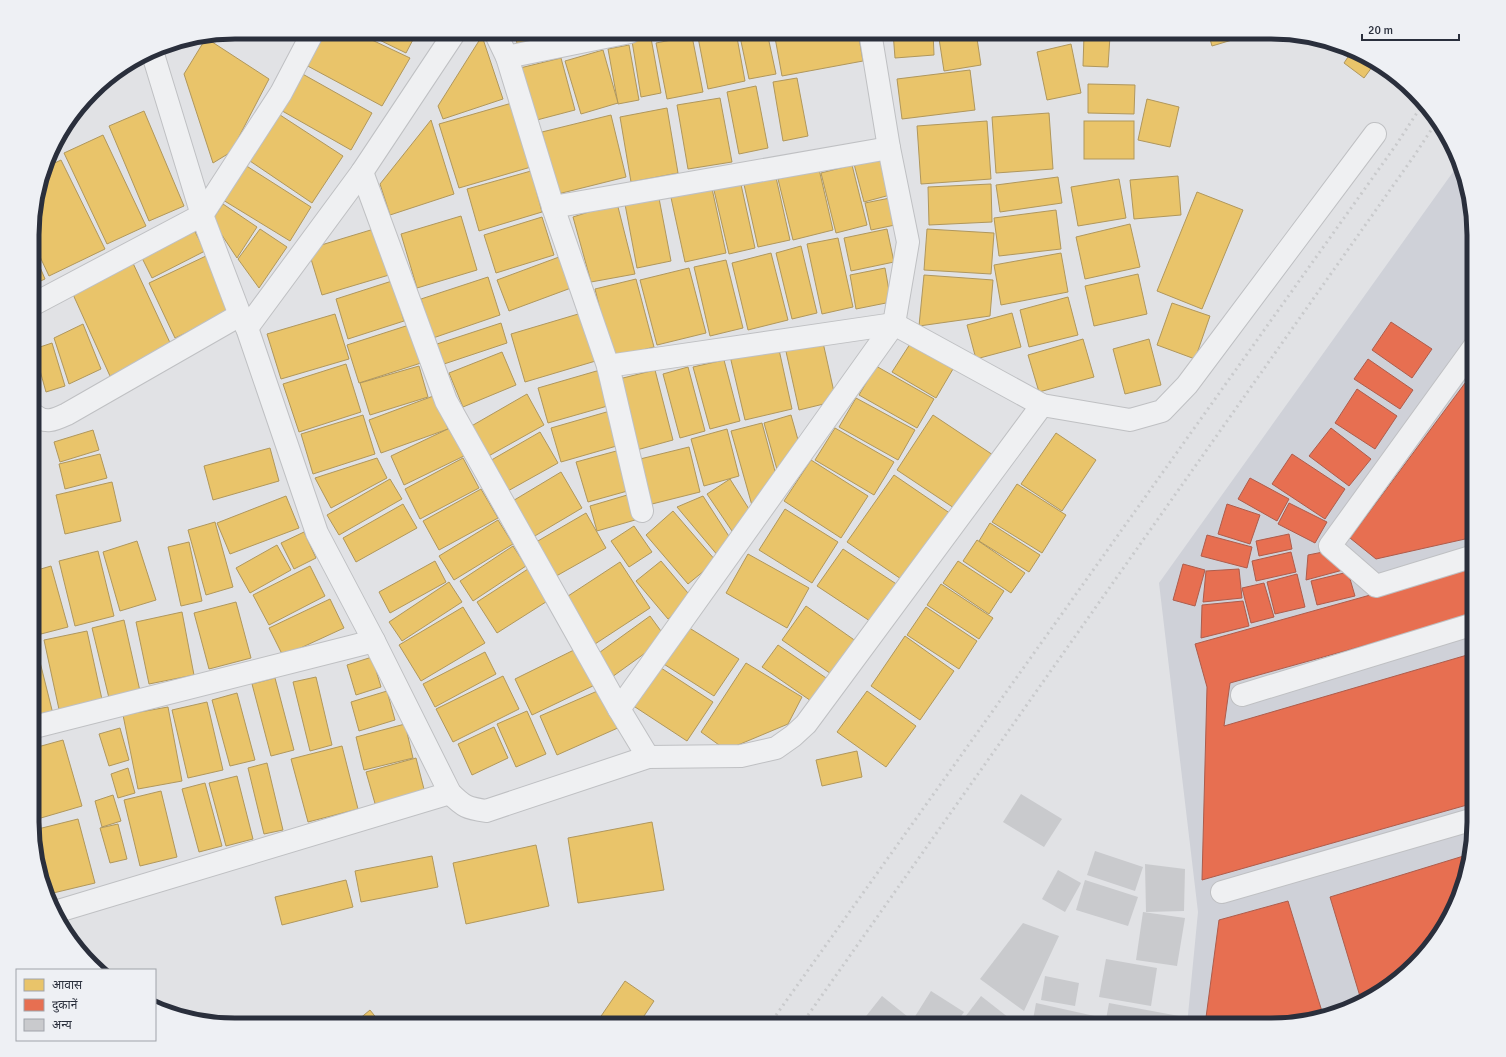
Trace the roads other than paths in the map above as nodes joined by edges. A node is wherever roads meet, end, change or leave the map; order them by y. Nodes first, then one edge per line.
1 (309, 39) edge
2 (450, 39) edge
3 (498, 39) edge
4 (594, 39) edge
5 (871, 39) edge
6 (507, 56) junction
7 (154, 57) edge
8 (1375, 134) dead end
9 (889, 148) junction
10 (362, 172) junction
11 (553, 207) junction
12 (202, 215) junction
13 (39, 301) edge
14 (244, 322) junction
15 (894, 324) junction
16 (1467, 357) edge
17 (608, 366) junction
18 (1042, 405) junction
19 (39, 419) edge
20 (642, 511) dead end
21 (1467, 558) edge
22 (1467, 626) edge
23 (374, 641) junction
24 (1242, 695) dead end
25 (619, 709) junction
26 (39, 726) edge
27 (648, 757) junction
28 (450, 793) junction
29 (1467, 821) edge
30 (1222, 892) dead end
31 (60, 911) edge

1 - 12 street
2 - 10 street
3 - 6 street
4 - 6 street
5 - 9 street
6 - 11 street
7 - 12 street
8 - 18 street
9 - 11 street
9 - 15 street
10 - 14 street
10 - 25 street
11 - 17 street
12 - 13 street
12 - 14 street
14 - 19 street
14 - 23 street
15 - 17 street
15 - 18 street
15 - 25 street
16 - 21 street
17 - 20 street
18 - 27 street
22 - 24 street
23 - 26 street
23 - 28 street
25 - 27 street
27 - 28 street
28 - 31 street
29 - 30 street

